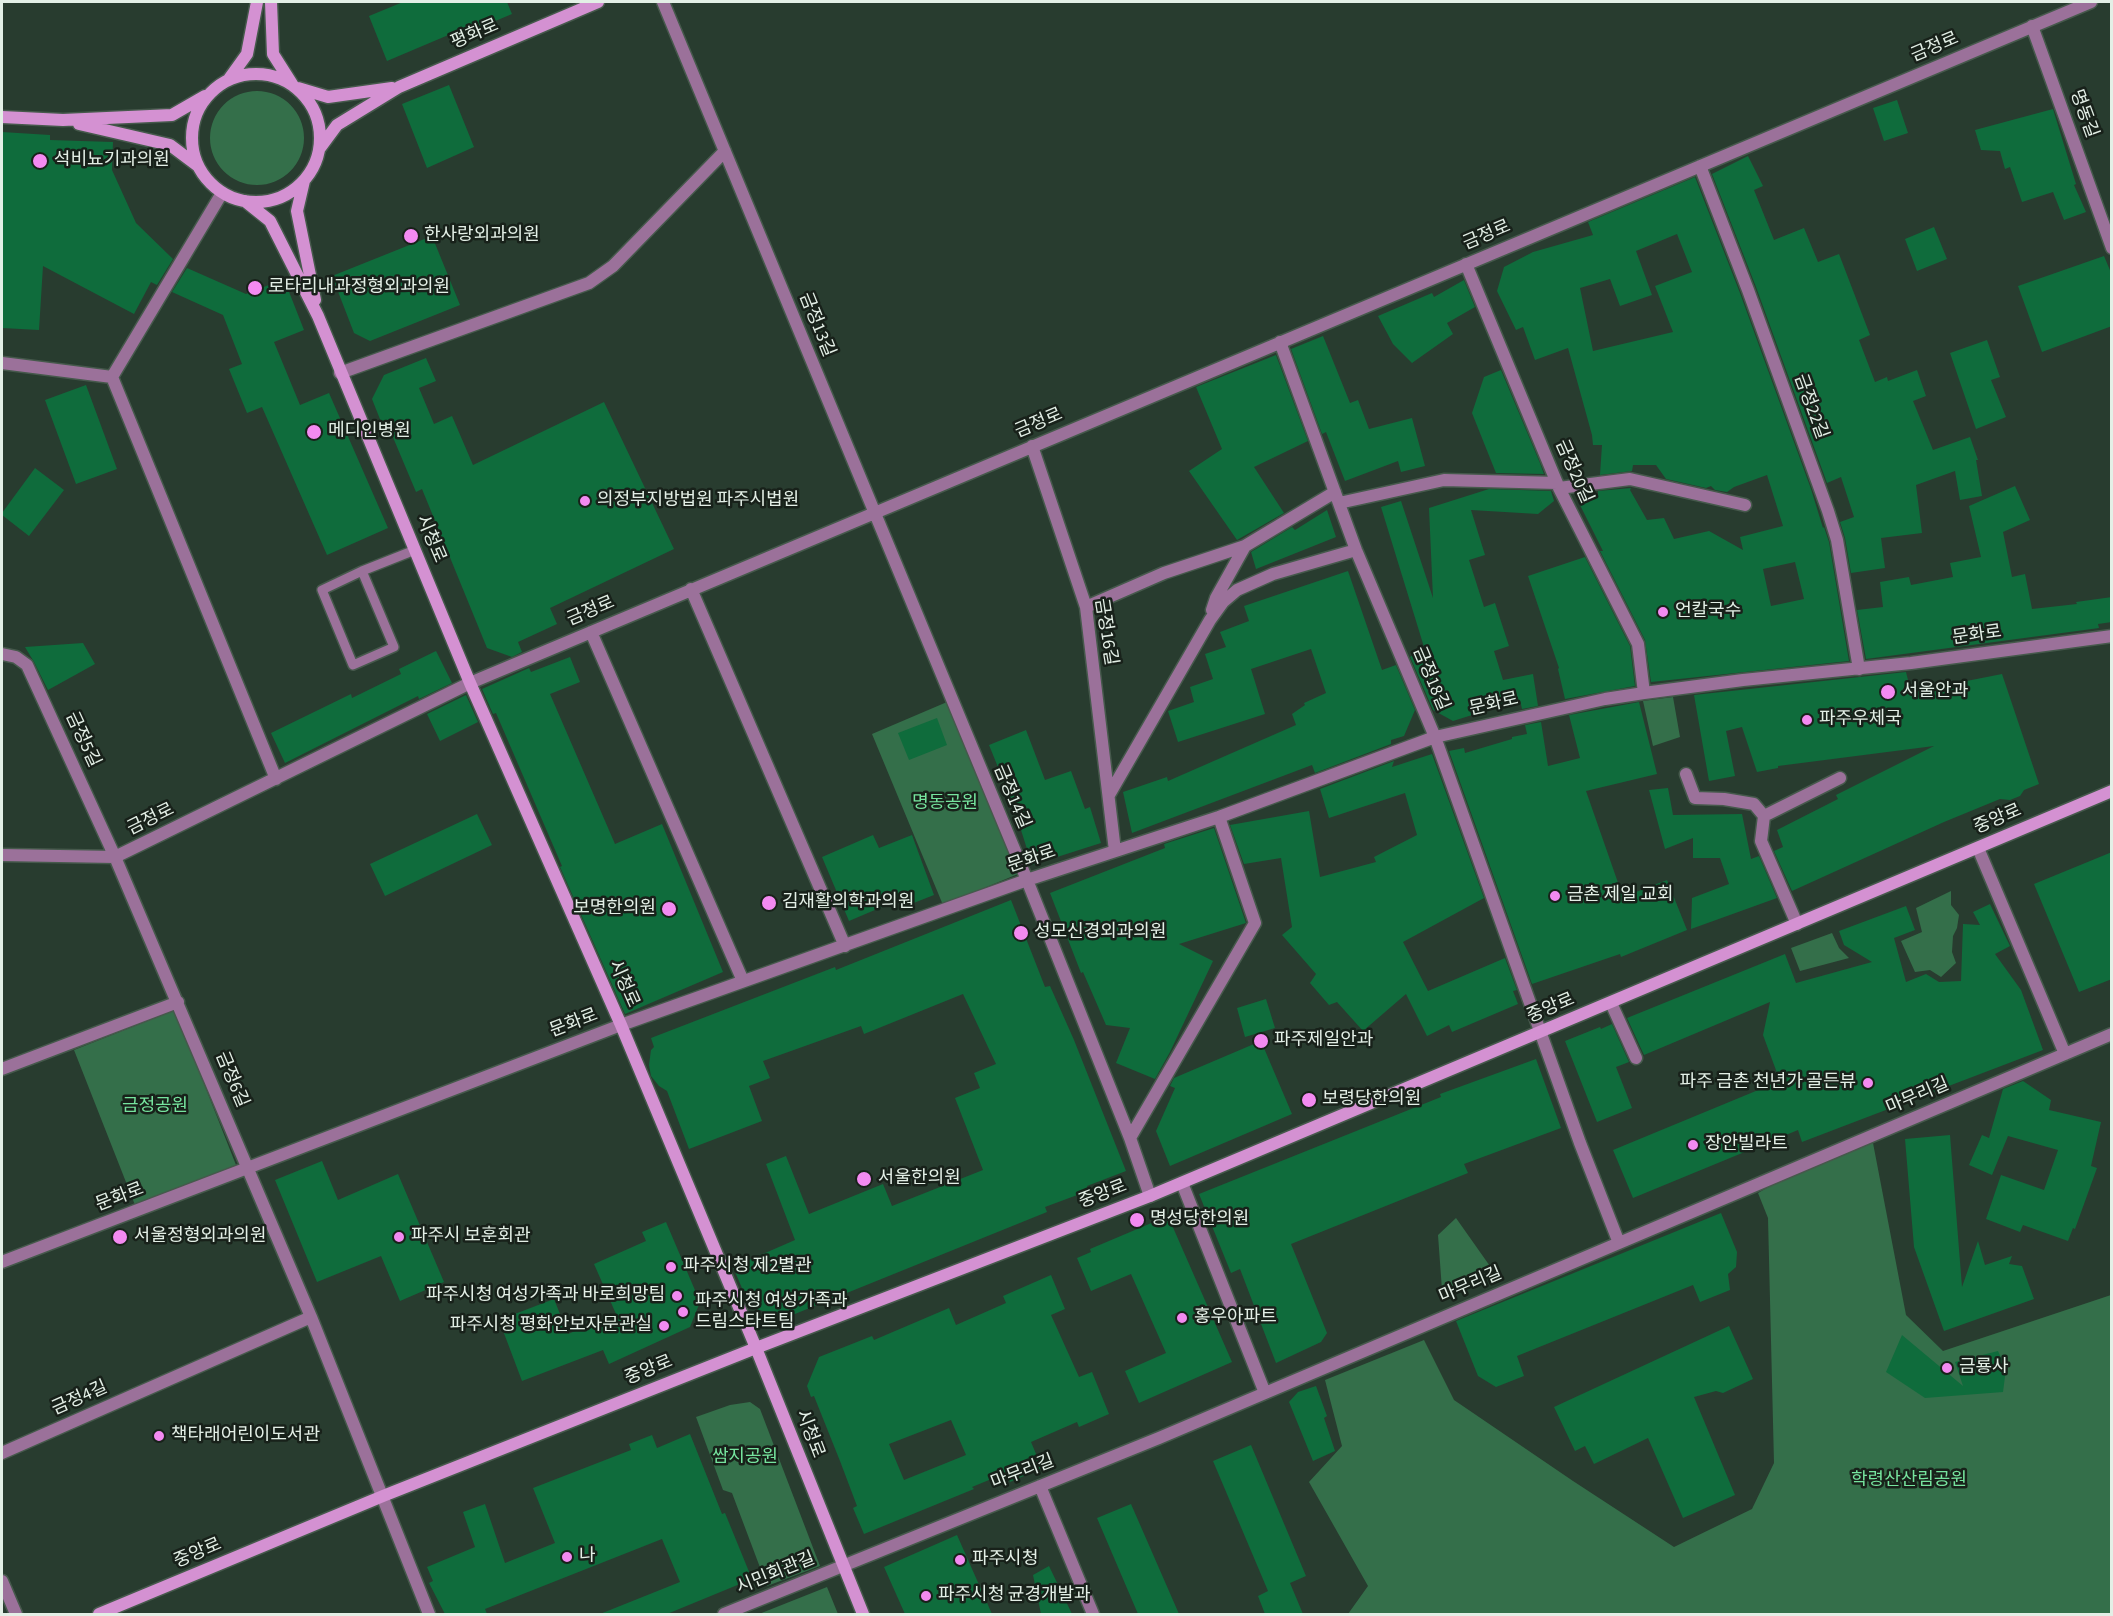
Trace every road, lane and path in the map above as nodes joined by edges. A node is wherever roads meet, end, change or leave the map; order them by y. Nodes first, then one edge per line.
1 (257, 2) edge
2 (271, 2) edge
3 (598, 2) edge
4 (663, 2) edge
5 (2091, 2) edge
6 (2032, 26) junction
7 (229, 79) junction
8 (295, 86) junction
9 (399, 87) junction
10 (207, 95) junction
11 (2, 117) edge
12 (63, 120) junction
13 (320, 147) junction
14 (725, 151) junction
15 (198, 166) junction
16 (1700, 166) junction
17 (304, 181) junction
18 (222, 193) junction
19 (245, 201) junction
20 (2107, 219) edge
21 (2112, 248) edge
22 (1466, 264) junction
23 (318, 316) junction
24 (1280, 342) junction
25 (2, 363) edge
26 (340, 373) junction
27 (112, 377) junction
28 (1032, 446) junction
29 (1558, 486) junction
30 (1337, 497) junction
31 (1745, 505) dead end
32 (874, 513) junction
33 (1245, 546) junction
34 (415, 550) junction
35 (1356, 550) junction
36 (362, 571) junction
37 (691, 590) junction
38 (1086, 607) junction
39 (1210, 620) junction
40 (591, 632) junction
41 (2112, 636) edge
42 (2, 654) edge
43 (1859, 669) junction
44 (470, 682) junction
45 (1644, 693) junction
46 (1435, 737) junction
47 (1686, 774) dead end
48 (1840, 778) dead end
49 (276, 779) junction
50 (2112, 791) edge
51 (1109, 795) junction
52 (1764, 816) junction
53 (1220, 817) junction
54 (1978, 848) junction
55 (1115, 851) junction
56 (2, 855) edge
57 (115, 857) junction
58 (1027, 880) junction
59 (1797, 924) junction
60 (844, 946) junction
61 (743, 981) junction
62 (178, 1002) junction
63 (1611, 1003) junction
64 (621, 1024) junction
65 (1540, 1034) junction
66 (2112, 1034) edge
67 (2065, 1054) junction
68 (1636, 1058) dead end
69 (2, 1070) edge
70 (1130, 1138) junction
71 (249, 1168) junction
72 (1182, 1183) junction
73 (1150, 1196) junction
74 (1619, 1243) junction
75 (2, 1262) edge
76 (311, 1317) junction
77 (756, 1348) junction
78 (1265, 1393) junction
79 (2, 1453) edge
80 (1040, 1486) junction
81 (383, 1496) junction
82 (842, 1566) junction
83 (2, 1581) edge
84 (16, 1614) edge
85 (99, 1614) edge
86 (429, 1614) edge
87 (724, 1614) edge
88 (863, 1614) edge
89 (1093, 1614) edge

1 - 7 street
2 - 8 street
3 - 9 street, 평화로
4 - 14 street, 금정13길
5 - 6 street, 금정로
6 - 16 street, 금정로
6 - 20 street, 명동길
7 - 8 street
7 - 10 street
8 - 9 street
8 - 13 street
9 - 13 street
10 - 12 street
10 - 15 street
11 - 12 street
12 - 15 street
13 - 17 street
14 - 26 street
14 - 32 street, 금정13길
15 - 18 street
16 - 22 street, 금정로
16 - 43 street, 금정22길
17 - 19 street
17 - 23 street
18 - 19 street
18 - 27 street
19 - 23 street
20 - 21 street, 명동길
22 - 24 street, 금정로
22 - 29 street, 금정20길
23 - 26 street, 시청로
24 - 28 street, 금정로
24 - 30 street, 금정18길
25 - 27 street
26 - 34 street, 시청로
27 - 49 street
28 - 32 street, 금정로
28 - 38 street, 금정16길
29 - 30 street
29 - 31 street
29 - 45 street, 금정20길
30 - 33 street
30 - 35 street, 금정18길
32 - 37 street, 금정로
32 - 58 street, 금정14길
33 - 38 street
33 - 39 street
34 - 36 lane
34 - 44 street, 시청로
35 - 39 street
35 - 46 street, 금정18길
36 - 36 lane
37 - 40 street, 금정로
37 - 60 street
38 - 51 street, 금정16길
39 - 51 street
40 - 44 street, 금정로
40 - 61 street
41 - 43 street, 문화로
42 - 57 street, 금정5길
43 - 45 street, 문화로
44 - 49 street, 금정로
44 - 64 street, 시청로
45 - 46 street, 문화로
46 - 53 street, 문화로
46 - 65 street, 금정18길
47 - 52 street
48 - 52 street
49 - 57 street, 금정로
50 - 54 street, 중앙로
51 - 55 street, 금정16길
52 - 59 street
53 - 55 street, 문화로
53 - 70 street
54 - 59 street, 중앙로
54 - 67 street
55 - 58 street, 문화로
56 - 57 street, 금정로
57 - 62 street, 금정6길
58 - 60 street, 문화로
58 - 70 street, 금정14길
59 - 63 street, 중앙로
60 - 61 street, 문화로
61 - 64 street, 문화로
62 - 69 street
62 - 71 street, 금정6길
63 - 65 street, 중앙로
63 - 68 street
64 - 71 street, 문화로
64 - 77 street, 시청로
65 - 72 street, 중앙로
65 - 74 street, 금정18길
66 - 67 street, 마무리길
67 - 74 street, 마무리길
70 - 73 street, 금정14길
71 - 75 street, 문화로
71 - 76 street, 금정6길
72 - 73 street, 중앙로
72 - 78 street
73 - 77 street, 중앙로
74 - 78 street, 마무리길
76 - 79 street, 금정4길
76 - 81 street, 금정6길
77 - 81 street, 중앙로
77 - 82 street, 시청로
78 - 80 street, 마무리길
80 - 82 street, 마무리길
80 - 89 street
81 - 85 street, 중앙로
81 - 86 street, 금정6길
82 - 87 street, 시민회관길
82 - 88 street, 시청로
83 - 84 street

